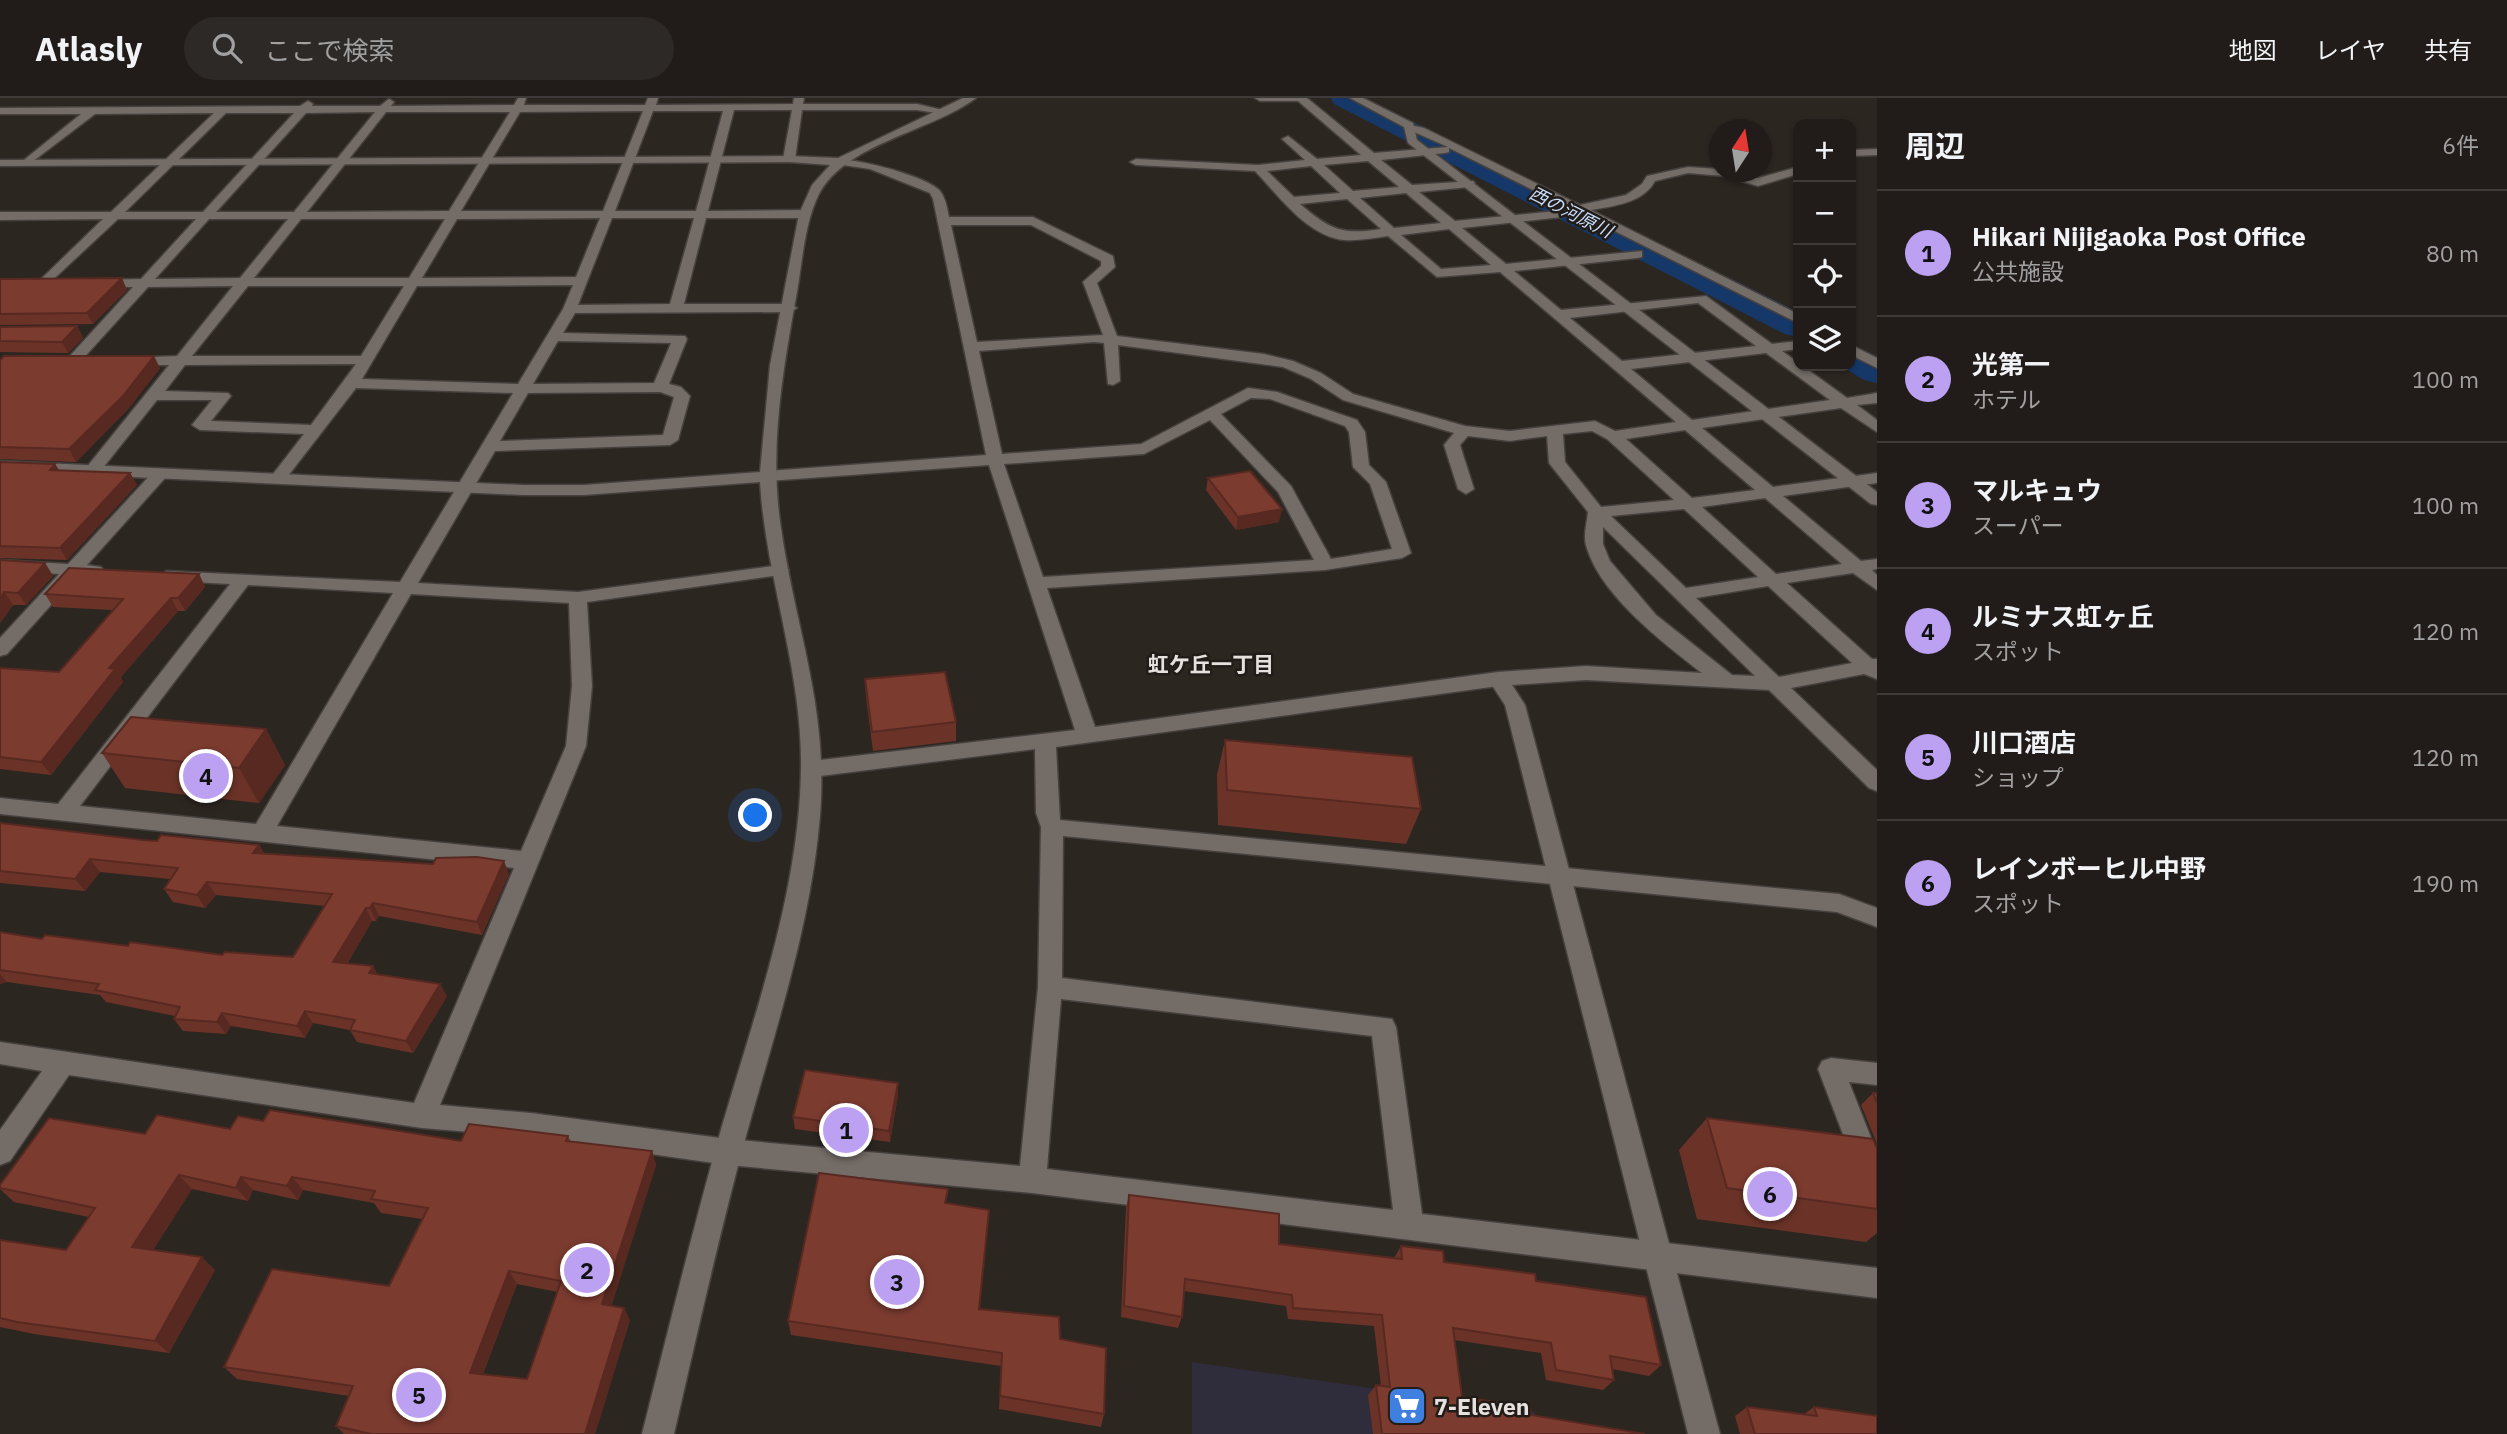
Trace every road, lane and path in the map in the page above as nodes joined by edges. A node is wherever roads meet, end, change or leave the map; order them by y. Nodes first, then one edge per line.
1 (107, 98) edge
2 (188, 98) edge
3 (313, 98) edge
4 (392, 98) edge
5 (523, 98) edge
6 (1260, 98) edge
7 (1299, 98) edge
8 (1355, 98) edge
9 (958, 102) edge
10 (651, 103) edge
11 (799, 103) edge
12 (729, 108) junction
13 (383, 109) junction
14 (516, 109) junction
15 (302, 110) junction
16 (0, 111) edge
17 (91, 111) junction
18 (174, 111) junction
19 (222, 111) junction
20 (1410, 131) junction
21 (1288, 139) dead end
22 (1448, 149) junction
23 (1426, 150) junction
24 (1877, 152) edge
25 (1856, 153) edge
26 (1367, 155) junction
27 (716, 159) junction
28 (789, 159) junction
29 (485, 160) junction
30 (629, 160) junction
31 (342, 161) junction
32 (1314, 161) junction
33 (28, 162) junction
34 (169, 162) junction
35 (255, 162) junction
36 (840, 162) junction
37 (1136, 162) dead end
38 (0, 163) edge
39 (1258, 168) junction
40 (1793, 172) edge
41 (1469, 183) junction
42 (1407, 189) junction
43 (1351, 195) junction
44 (1293, 201) junction
45 (1577, 209) junction
46 (1562, 213) dead end
47 (609, 214) junction
48 (703, 214) junction
49 (453, 215) junction
50 (805, 215) junction
51 (0, 216) edge
52 (112, 216) junction
53 (204, 216) junction
54 (299, 216) junction
55 (1516, 219) junction
56 (946, 221) junction
57 (1452, 226) junction
58 (1391, 232) junction
59 (1637, 254) dead end
60 (1568, 261) junction
61 (1502, 269) junction
62 (581, 281) junction
63 (245, 282) junction
64 (411, 282) junction
65 (143, 283) junction
66 (1629, 307) junction
67 (677, 308) junction
68 (790, 308) junction
69 (570, 309) junction
70 (1557, 315) junction
71 (1793, 317) edge
72 (75, 331) edge
73 (100, 331) junction
74 (554, 337) junction
75 (1109, 339) junction
76 (1793, 345) edge
77 (970, 347) junction
78 (1766, 348) junction
79 (1856, 352) edge
80 (1694, 358) junction
81 (367, 360) junction
82 (183, 361) junction
83 (1877, 364) edge
84 (1618, 366) junction
85 (1113, 381) dead end
86 (352, 383) junction
87 (660, 387) junction
88 (521, 389) junction
89 (156, 395) junction
90 (1348, 397) junction
91 (1877, 398) edge
92 (1845, 404) junction
93 (1209, 413) junction
94 (1326, 414) junction
95 (1766, 414) junction
96 (1688, 425) junction
97 (1877, 427) edge
98 (315, 430) junction
99 (1555, 430) junction
100 (1464, 431) junction
101 (1613, 436) junction
102 (491, 446) junction
103 (995, 460) junction
104 (0, 466) edge
105 (92, 471) junction
106 (160, 474) junction
107 (768, 476) junction
108 (278, 478) junction
109 (1877, 478) edge
110 (1853, 481) junction
111 (467, 486) junction
112 (1466, 489) dead end
113 (1768, 493) junction
114 (1877, 500) edge
115 (1688, 504) junction
116 (1597, 512) junction
117 (1877, 564) edge
118 (0, 565) edge
119 (1325, 565) junction
120 (1857, 568) junction
121 (72, 569) junction
122 (780, 570) junction
123 (112, 572) edge
124 (151, 574) edge
125 (243, 579) junction
126 (1772, 580) junction
127 (1036, 583) junction
128 (1877, 584) edge
129 (406, 588) junction
130 (1683, 594) junction
131 (578, 598) junction
132 (0, 650) edge
133 (1874, 669) edge
134 (1498, 680) junction
135 (1727, 681) junction
136 (1776, 684) junction
137 (1087, 735) junction
138 (1045, 740) junction
139 (812, 769) junction
140 (1877, 783) edge
141 (0, 806) edge
142 (64, 813) junction
143 (1052, 827) junction
144 (261, 834) junction
145 (530, 860) junction
146 (1560, 875) junction
147 (1877, 919) edge
148 (1049, 987) junction
149 (0, 1053) edge
150 (62, 1063) junction
151 (1877, 1074) edge
152 (422, 1116) junction
153 (0, 1152) edge
154 (728, 1152) junction
155 (1032, 1180) junction
156 (1877, 1188) edge
157 (1409, 1225) junction
158 (1656, 1254) junction
159 (1877, 1283) edge
160 (658, 1434) edge
161 (1704, 1434) edge

1 - 17 street
2 - 18 street
3 - 15 street
4 - 13 street
5 - 14 street
6 - 7 street
7 - 26 street
8 - 20 street
9 - 11 street
9 - 36 street
10 - 12 street
10 - 14 street
10 - 30 street
11 - 12 street
11 - 28 street
12 - 27 street
13 - 14 street
13 - 15 street
13 - 31 street
14 - 29 street
15 - 19 street
15 - 35 street
16 - 17 street
17 - 18 street
17 - 33 street
18 - 19 street
19 - 34 street
20 - 22 street
20 - 23 street
21 - 32 street
22 - 23 street
22 - 45 street
23 - 26 street
23 - 41 street
24 - 25 street
26 - 32 street
26 - 42 street
27 - 28 street
27 - 30 street
27 - 48 street
28 - 36 street
29 - 30 street
29 - 31 street
29 - 49 street
30 - 47 street
31 - 35 street
31 - 54 street
32 - 39 street
32 - 43 street
33 - 34 street
33 - 38 street
34 - 35 street
34 - 52 street
35 - 53 street
36 - 50 street
36 - 56 street
37 - 39 street
39 - 44 street
40 - 45 street
41 - 42 street
41 - 55 street
42 - 43 street
42 - 57 street
43 - 44 street
43 - 58 street
44 - 58 street
45 - 71 street
46 - 55 street
47 - 48 street
47 - 49 street
47 - 62 street
48 - 50 street
48 - 67 street
49 - 54 street
49 - 64 street
50 - 68 street
51 - 52 street
52 - 53 street
52 - 65 street
53 - 54 street
53 - 65 street
54 - 63 street
55 - 57 street
55 - 60 street
56 - 75 street
56 - 77 street
57 - 58 street
57 - 61 street
58 - 61 street
59 - 60 street
60 - 61 street
60 - 66 street
61 - 70 street
62 - 64 street
62 - 69 street
63 - 64 street
63 - 65 street
63 - 82 street
64 - 81 street
65 - 73 street
66 - 70 street
66 - 78 street
66 - 80 street
67 - 68 street
67 - 69 street
68 - 107 street
69 - 74 street
70 - 84 street
72 - 73 street
73 - 82 street
74 - 87 street
74 - 88 street
75 - 77 street
75 - 85 street
75 - 90 street
76 - 78 street
77 - 103 street
78 - 80 street
78 - 92 street
79 - 83 street
80 - 84 street
80 - 95 street
81 - 82 street
81 - 86 street
82 - 89 street
84 - 96 street
86 - 88 street
86 - 98 street
87 - 88 street
87 - 102 street
88 - 102 street
89 - 98 street
89 - 105 street
90 - 94 street
90 - 100 street
91 - 92 street
92 - 95 street
92 - 97 street
93 - 94 street
93 - 103 street
93 - 119 street
94 - 119 street
95 - 96 street
95 - 110 street
96 - 101 street
96 - 113 street
98 - 108 street
99 - 100 street
99 - 101 street
99 - 116 street
100 - 112 street
101 - 115 street
102 - 111 street
103 - 107 street
103 - 127 street
104 - 105 street
105 - 106 street
106 - 108 street
106 - 121 street
107 - 111 street
107 - 122 street
108 - 111 street
109 - 110 street
110 - 113 street
110 - 114 street
111 - 129 street
113 - 115 street
113 - 120 street
115 - 116 street
115 - 126 street
116 - 130 street
116 - 135 street
117 - 120 street
118 - 121 street
119 - 127 street
120 - 126 street
120 - 128 street
121 - 123 street
121 - 132 street
122 - 131 street
122 - 139 street
124 - 125 street
125 - 129 street
125 - 142 street
126 - 130 street
126 - 133 street
127 - 137 street
129 - 131 street
129 - 144 street
130 - 136 street
131 - 145 street
133 - 136 street
134 - 135 street
134 - 137 street
134 - 146 street
135 - 136 street
136 - 140 street
137 - 138 street
138 - 139 street
138 - 143 street
139 - 154 street
141 - 142 street
142 - 144 street
143 - 146 street
143 - 148 street
144 - 145 street
145 - 152 street
146 - 147 street
146 - 158 street
148 - 155 street
148 - 157 street
149 - 150 street
150 - 152 street
150 - 153 street
151 - 156 street
152 - 154 street
154 - 155 street
154 - 160 street
155 - 157 street
157 - 158 street
158 - 159 street
158 - 161 street

